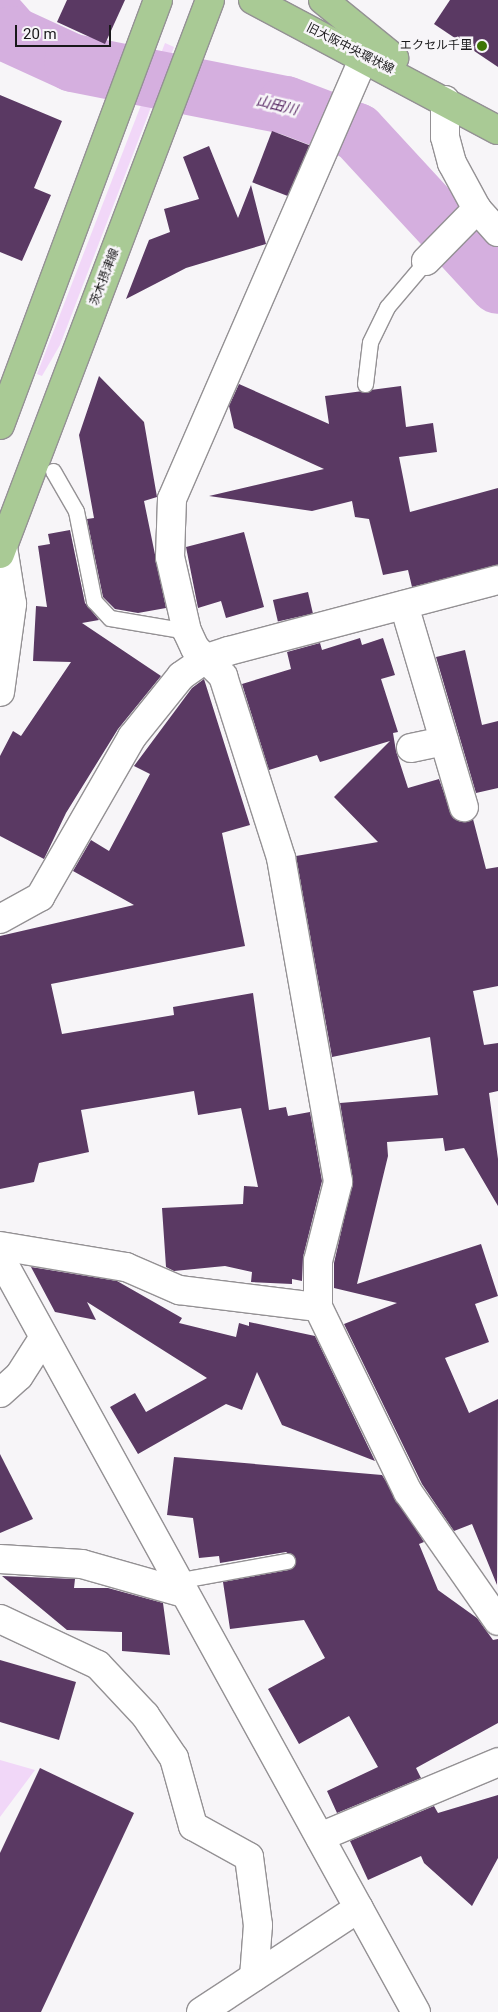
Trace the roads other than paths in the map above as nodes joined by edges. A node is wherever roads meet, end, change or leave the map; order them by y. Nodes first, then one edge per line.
1 (210, 0) edge
2 (254, 0) edge
3 (329, 2) edge
4 (153, 12) edge
5 (365, 55) junction
6 (445, 100) junction
7 (498, 130) edge
8 (477, 209) junction
9 (498, 232) edge
10 (426, 261) joint
11 (365, 384) dead end
12 (0, 425) edge
13 (53, 471) dead end
14 (1, 551) edge
15 (498, 580) edge
16 (404, 605) junction
17 (187, 631) junction
18 (207, 658) junction
19 (0, 692) edge
20 (444, 741) junction
21 (411, 748) dead end
22 (464, 807) dead end
23 (0, 919) edge
24 (0, 1246) edge
25 (0, 1257) edge
26 (318, 1307) junction
27 (42, 1340) junction
28 (0, 1393) edge
29 (0, 1559) edge
30 (287, 1561) dead end
31 (180, 1587) junction
32 (0, 1619) edge
33 (498, 1621) edge
34 (498, 1762) edge
35 (320, 1838) junction
36 (359, 1908) junction
37 (254, 1977) junction
38 (201, 2012) edge
39 (416, 2012) edge

1 - 14 main road, 茨木摂津線
2 - 5 main road, 旧大阪中央環状線
3 - 6 main road, 旧大阪中央環状線
4 - 12 main road
5 - 6 main road, 旧大阪中央環状線
5 - 17 street
6 - 7 main road, 旧大阪中央環状線
6 - 8 street
8 - 9 street
8 - 10 street
10 - 11 lane
13 - 17 lane
14 - 19 street
15 - 16 street
16 - 18 street
16 - 20 street
17 - 18 street
18 - 23 street
18 - 26 street
20 - 21 street
20 - 22 street
24 - 26 street
25 - 27 street
26 - 33 street
27 - 28 street
27 - 31 street
29 - 31 street
30 - 31 lane
31 - 35 street
32 - 37 street
34 - 35 street
35 - 36 street
36 - 37 street
36 - 39 street
37 - 38 street

